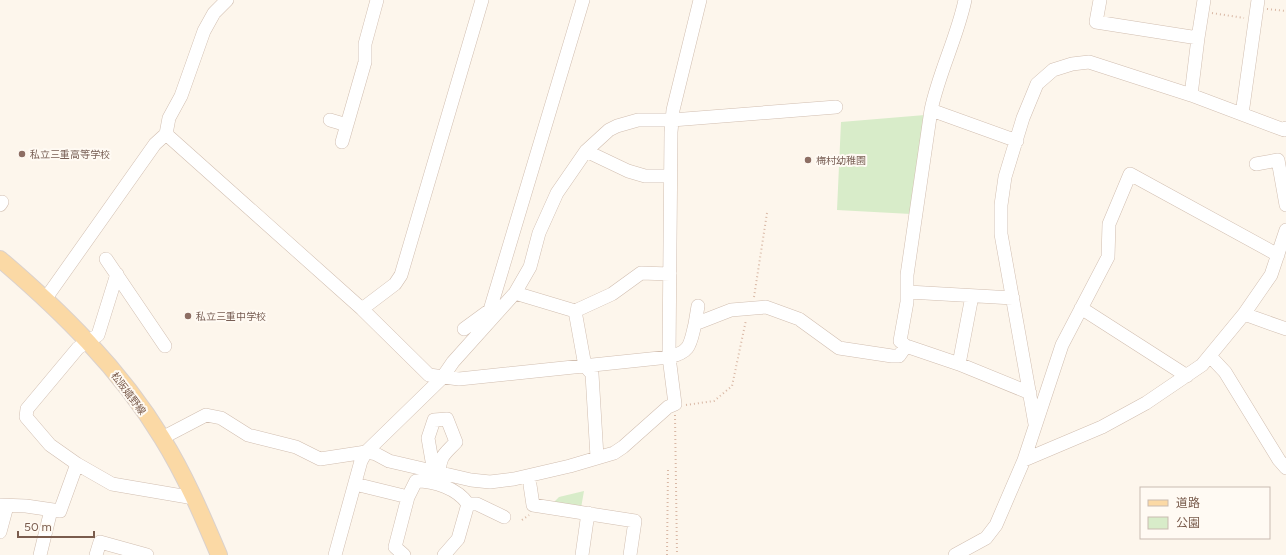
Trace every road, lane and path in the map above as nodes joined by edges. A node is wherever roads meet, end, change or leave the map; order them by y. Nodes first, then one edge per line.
1 (227, 0) edge
2 (377, 0) edge
3 (482, 0) edge
4 (583, 0) edge
5 (700, 0) edge
6 (965, 0) edge
7 (1100, 0) edge
8 (1203, 6) edge
9 (1256, 9) edge
10 (1286, 11) edge
11 (1198, 38) junction
12 (1190, 95) junction
13 (836, 106) dead end
14 (931, 110) junction
15 (1242, 114) junction
16 (330, 120) dead end
17 (672, 120) junction
18 (347, 125) junction
19 (1286, 128) edge
20 (166, 134) junction
21 (1017, 141) junction
22 (342, 142) dead end
23 (586, 151) junction
24 (1256, 164) dead end
25 (670, 176) junction
26 (1286, 205) edge
27 (767, 213) dead end
28 (1286, 230) edge
29 (1278, 255) junction
30 (0, 259) edge
31 (106, 259) dead end
32 (117, 274) junction
33 (670, 274) junction
34 (908, 292) junction
35 (515, 293) junction
36 (972, 296) junction
37 (46, 298) junction
38 (1013, 298) junction
39 (698, 306) dead end
40 (749, 308) junction
41 (1081, 308) junction
42 (362, 309) junction
43 (575, 311) junction
44 (1244, 314) junction
45 (695, 324) junction
46 (1286, 329) edge
47 (464, 330) dead end
48 (88, 342) junction
49 (165, 346) dead end
50 (906, 346) junction
51 (1210, 356) junction
52 (669, 357) junction
53 (959, 364) junction
54 (585, 366) junction
55 (1187, 376) junction
56 (442, 378) junction
57 (1030, 393) junction
58 (675, 409) junction
59 (1035, 424) junction
60 (162, 438) junction
61 (366, 452) junction
62 (597, 457) junction
63 (1024, 460) junction
64 (77, 464) junction
65 (1286, 468) edge
66 (668, 469) dead end
67 (355, 484) junction
68 (530, 485) dead end
69 (408, 497) junction
70 (194, 498) junction
71 (468, 504) junction
72 (3, 506) edge
73 (51, 510) junction
74 (588, 513) junction
75 (504, 517) dead end
76 (0, 532) edge
77 (40, 555) edge
78 (96, 555) edge
79 (147, 555) edge
80 (219, 555) edge
81 (336, 555) edge
82 (404, 555) edge
83 (444, 555) edge
84 (582, 555) edge
85 (630, 555) edge
86 (667, 555) edge
87 (677, 555) edge
88 (955, 555) edge

1 - 20 street
2 - 18 street
3 - 42 street
4 - 47 street
5 - 17 street
6 - 14 street
7 - 11 street
8 - 9 path
8 - 11 street
9 - 10 path
9 - 15 street
11 - 12 street
12 - 15 street
12 - 21 street
13 - 17 street
14 - 21 street
14 - 34 street
15 - 19 street
16 - 18 street
17 - 23 street
17 - 25 street
18 - 22 street
20 - 37 street
20 - 42 street
21 - 38 street
23 - 25 street
23 - 35 street
24 - 26 street
25 - 33 street
27 - 40 path
28 - 29 street
29 - 41 street
29 - 44 street
30 - 37 main road, 松阪嬉野線
31 - 32 street
32 - 48 street
32 - 49 street
33 - 43 street
33 - 52 street
34 - 36 street
34 - 50 street
35 - 43 street
35 - 56 street
36 - 38 street
36 - 53 street
37 - 48 main road, 松阪嬉野線
38 - 57 street
39 - 45 street
40 - 45 street
40 - 50 street
40 - 58 path
41 - 55 street
41 - 59 street
42 - 56 street
43 - 54 street
44 - 46 street
44 - 51 street
45 - 52 street
48 - 60 main road, 松阪嬉野線
48 - 64 street
50 - 53 street
51 - 55 street
51 - 65 street
52 - 54 street
52 - 58 street
53 - 57 street
54 - 56 street
54 - 62 street
55 - 63 street
56 - 61 street
57 - 59 street
58 - 62 street
58 - 87 path
59 - 63 street
60 - 61 street
60 - 70 main road, 松阪嬉野線
61 - 62 street
61 - 67 street
63 - 88 street
64 - 70 street
64 - 73 street
66 - 86 path
67 - 69 street
67 - 81 street
68 - 74 street
69 - 71 street
69 - 82 street
70 - 80 main road, 松阪嬉野線
71 - 75 street
71 - 83 street
72 - 73 street
72 - 76 street
73 - 77 street
74 - 84 street
74 - 85 street
78 - 79 street

